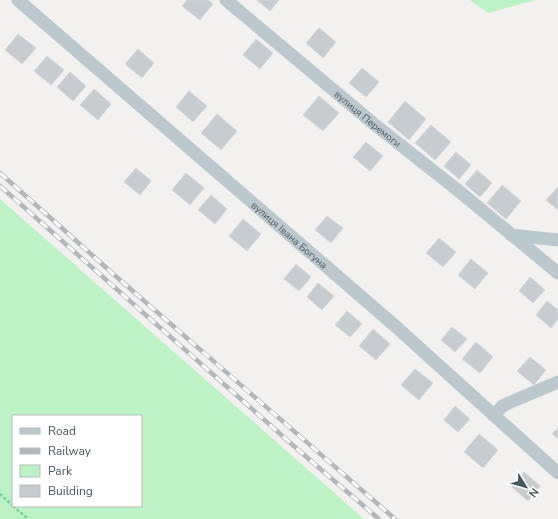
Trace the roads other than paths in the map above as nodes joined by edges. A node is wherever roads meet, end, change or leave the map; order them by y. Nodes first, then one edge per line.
1 (18, 0) edge
2 (226, 0) edge
3 (511, 235) junction
4 (558, 240) edge
5 (558, 272) edge
6 (558, 382) edge
7 (493, 415) junction
8 (558, 473) edge

1 - 7 street, вулиця Івана Богуна
2 - 3 street, вулиця Перемоги
3 - 4 street
3 - 5 street, вулиця Перемоги
6 - 7 street
7 - 8 street, вулиця Івана Богуна

